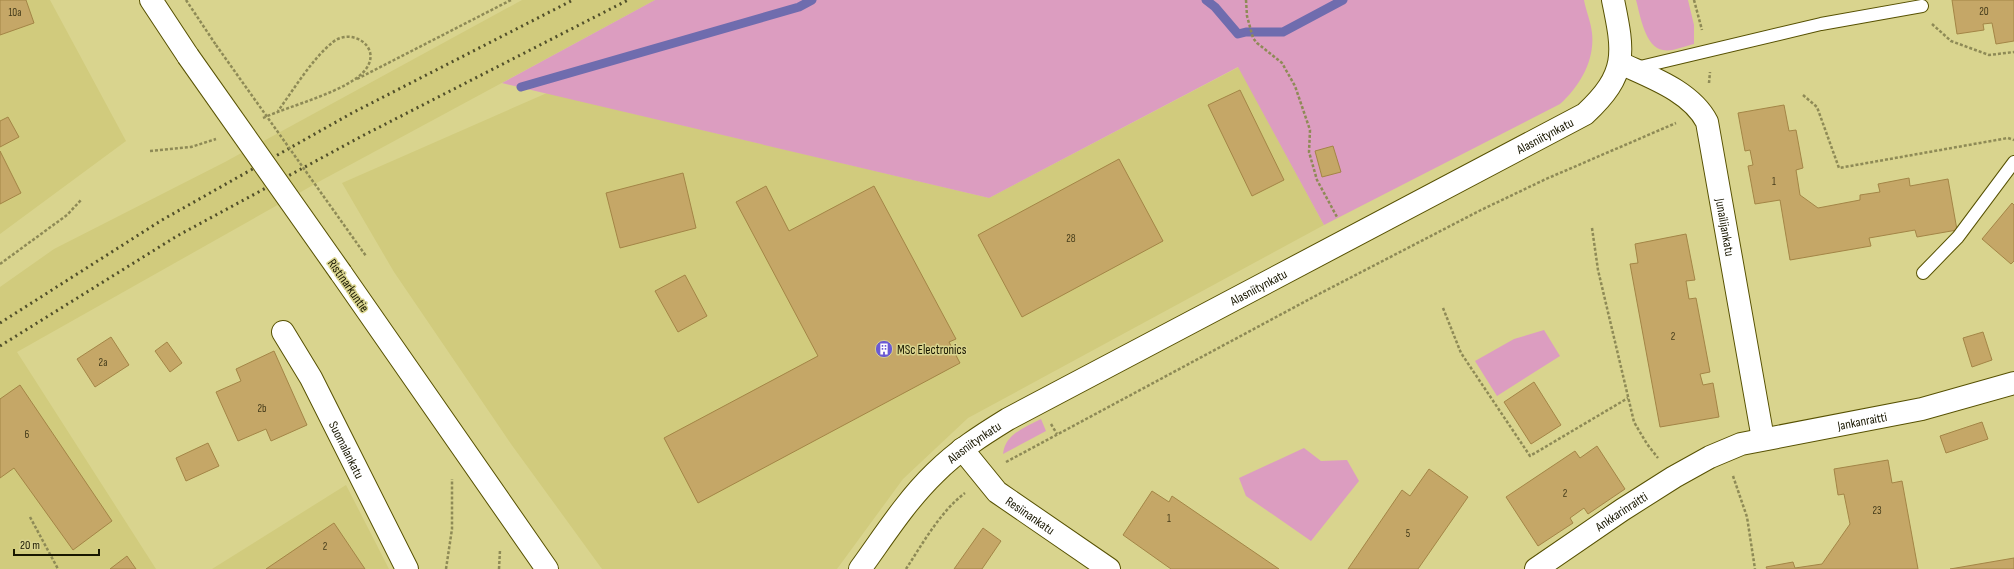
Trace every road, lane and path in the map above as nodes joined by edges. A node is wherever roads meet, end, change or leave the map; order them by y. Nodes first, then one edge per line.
1 (151, 0) edge
2 (186, 0) edge
3 (511, 0) edge
4 (1246, 0) edge
5 (1613, 0) edge
6 (1694, 0) edge
7 (1922, 6) joint
8 (1706, 51) junction
9 (2014, 52) edge
10 (1627, 66) junction
11 (351, 82) junction
12 (1803, 95) dead end
13 (1694, 106) junction
14 (278, 111) junction
15 (256, 121) dead end
16 (220, 137) dead end
17 (2014, 140) edge
18 (150, 151) dead end
19 (2014, 162) edge
20 (81, 200) dead end
21 (1592, 228) dead end
22 (1348, 238) junction
23 (366, 256) dead end
24 (0, 264) edge
25 (1923, 273) dead end
26 (1442, 308) dead end
27 (283, 332) dead end
28 (2014, 383) edge
29 (1628, 398) junction
30 (1763, 438) junction
31 (962, 449) junction
32 (1717, 454) junction
33 (1674, 477) junction
34 (452, 478) dead end
35 (984, 478) junction
36 (30, 517) dead end
37 (58, 569) edge
38 (407, 569) edge
39 (446, 569) edge
40 (547, 569) edge
41 (860, 569) edge
42 (906, 569) edge
43 (1109, 569) edge
44 (1536, 569) edge
45 (1755, 569) edge

1 - 40 street, Ristinarkuntie, bridge
2 - 23 path, bridge
3 - 11 path
4 - 22 path
5 - 10 street, Alasniitynkatu
6 - 8 path
7 - 8 lane
7 - 9 path
8 - 10 lane
8 - 13 path
10 - 13 street, Junailijankatu
10 - 22 street, Alasniitynkatu
11 - 14 path
11 - 14 path
12 - 17 path
13 - 30 street, Junailijankatu
13 - 35 path
14 - 15 path
16 - 18 path
19 - 25 lane
20 - 24 path
21 - 29 path
22 - 31 street, Alasniitynkatu
26 - 29 path
27 - 38 street, Suomalankatu
28 - 30 street, Jankanraitti
29 - 33 path
30 - 32 street, Jankanraitti
31 - 35 street, Resiinankatu
31 - 41 street, Alasniitynkatu
32 - 33 street, Ankkarinraitti
32 - 45 path
33 - 44 street, Ankkarinraitti
34 - 39 path
35 - 42 path
35 - 43 street, Resiinankatu
36 - 37 path

